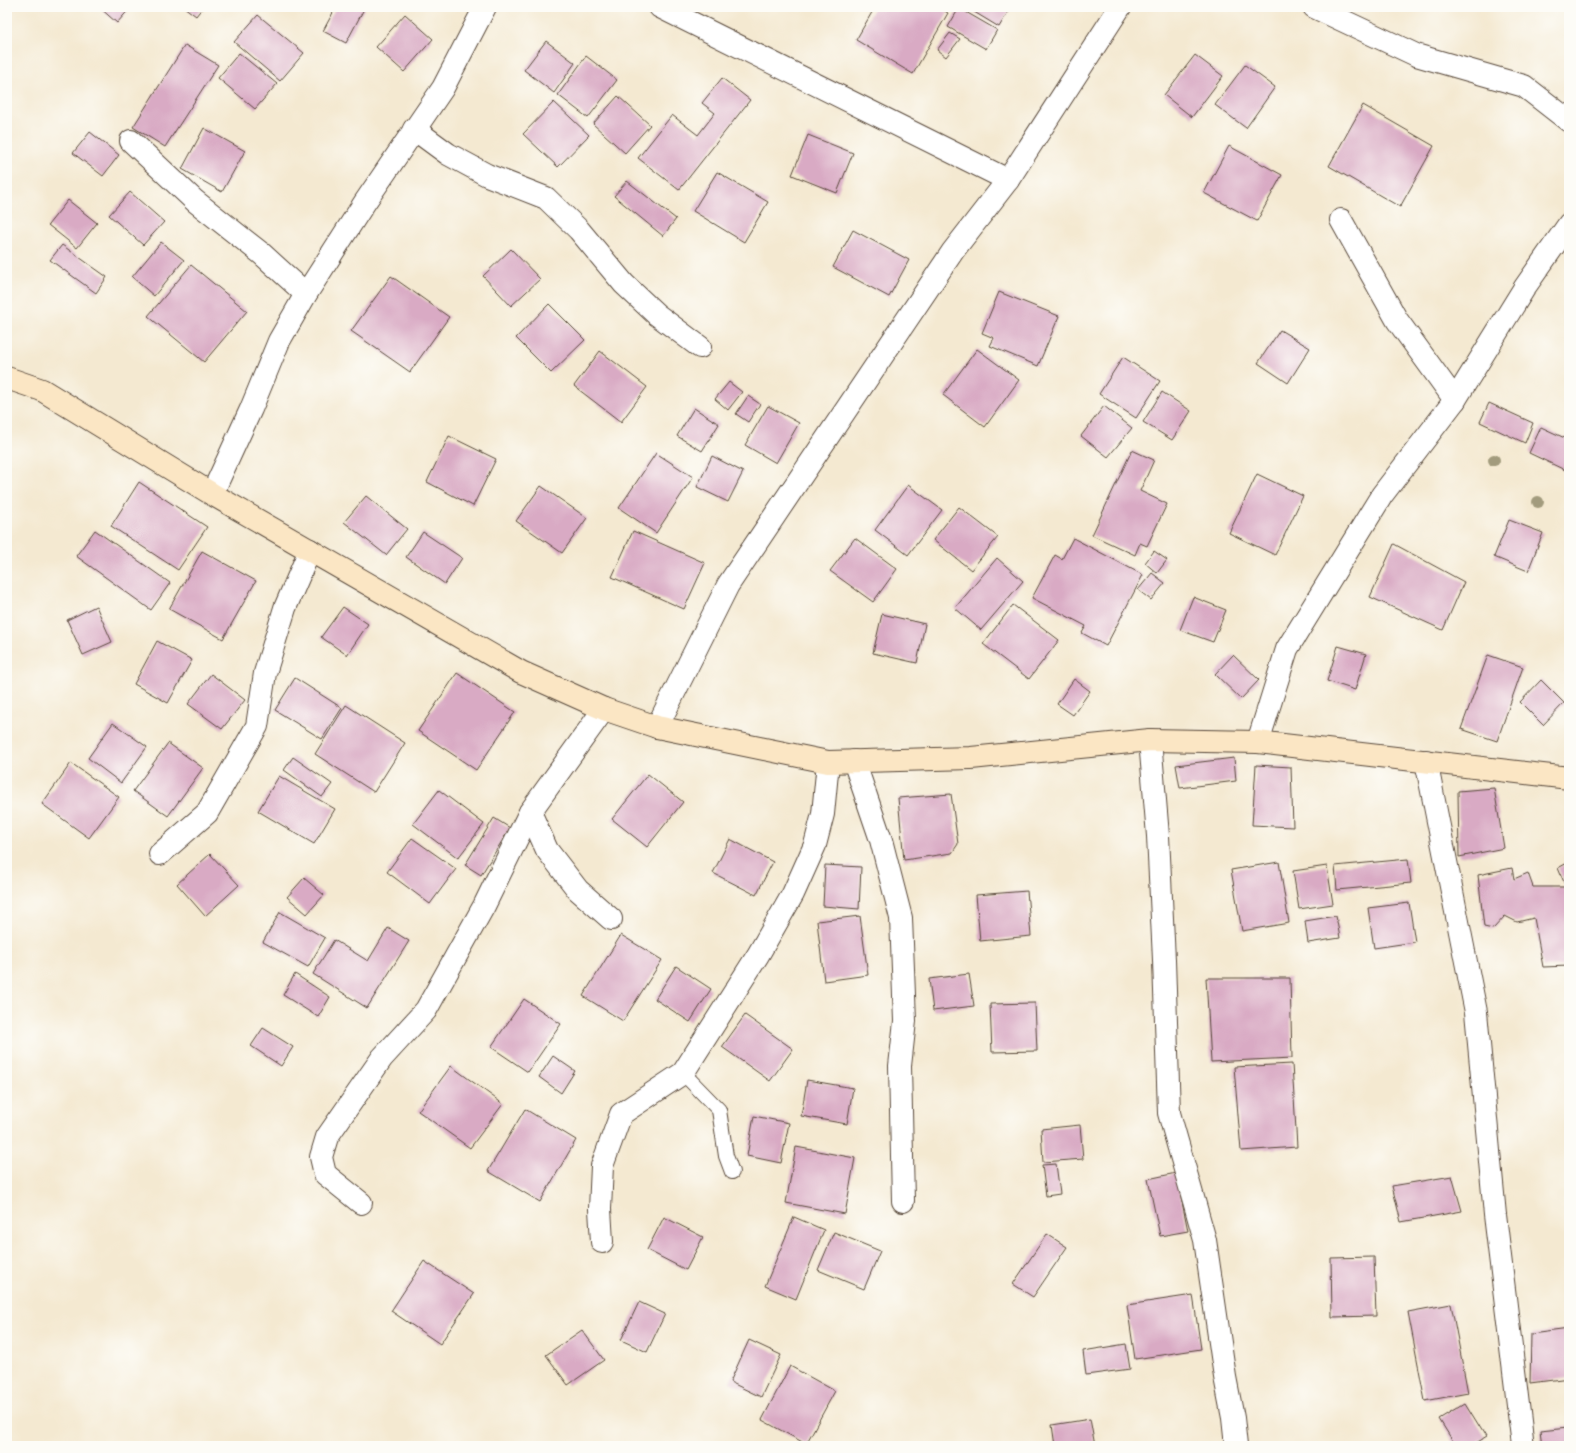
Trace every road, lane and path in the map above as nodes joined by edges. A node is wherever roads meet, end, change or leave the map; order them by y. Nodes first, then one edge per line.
1 (485, 7) edge
2 (660, 7) edge
3 (1120, 7) edge
4 (1314, 7) edge
5 (1569, 121) edge
6 (414, 129) junction
7 (131, 141) dead end
8 (1008, 180) junction
9 (1340, 220) dead end
10 (1569, 224) edge
11 (306, 294) junction
12 (700, 347) dead end
13 (7, 378) edge
14 (1455, 400) junction
15 (212, 494) junction
16 (310, 550) junction
17 (604, 709) junction
18 (657, 727) junction
19 (1150, 740) junction
20 (1258, 742) junction
21 (854, 761) junction
22 (1426, 761) junction
23 (828, 762) junction
24 (1569, 778) edge
25 (530, 812) junction
26 (160, 854) dead end
27 (611, 919) dead end
28 (683, 1073) junction
29 (732, 1172) dead end
30 (903, 1201) dead end
31 (360, 1203) dead end
32 (602, 1242) dead end
33 (1236, 1446) edge
34 (1523, 1446) edge

1 - 6 street
2 - 8 street
3 - 8 street
4 - 5 street
6 - 11 street
6 - 12 street
7 - 11 street
8 - 18 street
9 - 14 street
10 - 14 street
11 - 15 street
13 - 15 street
14 - 20 street
15 - 16 street
16 - 17 street
16 - 26 street
17 - 18 street
17 - 25 street
18 - 23 street
19 - 20 street
19 - 21 street
19 - 33 street
20 - 22 street
21 - 23 street
21 - 30 street
22 - 24 street
22 - 34 street
23 - 28 street
25 - 27 street
25 - 31 street
28 - 29 lane
28 - 32 street

